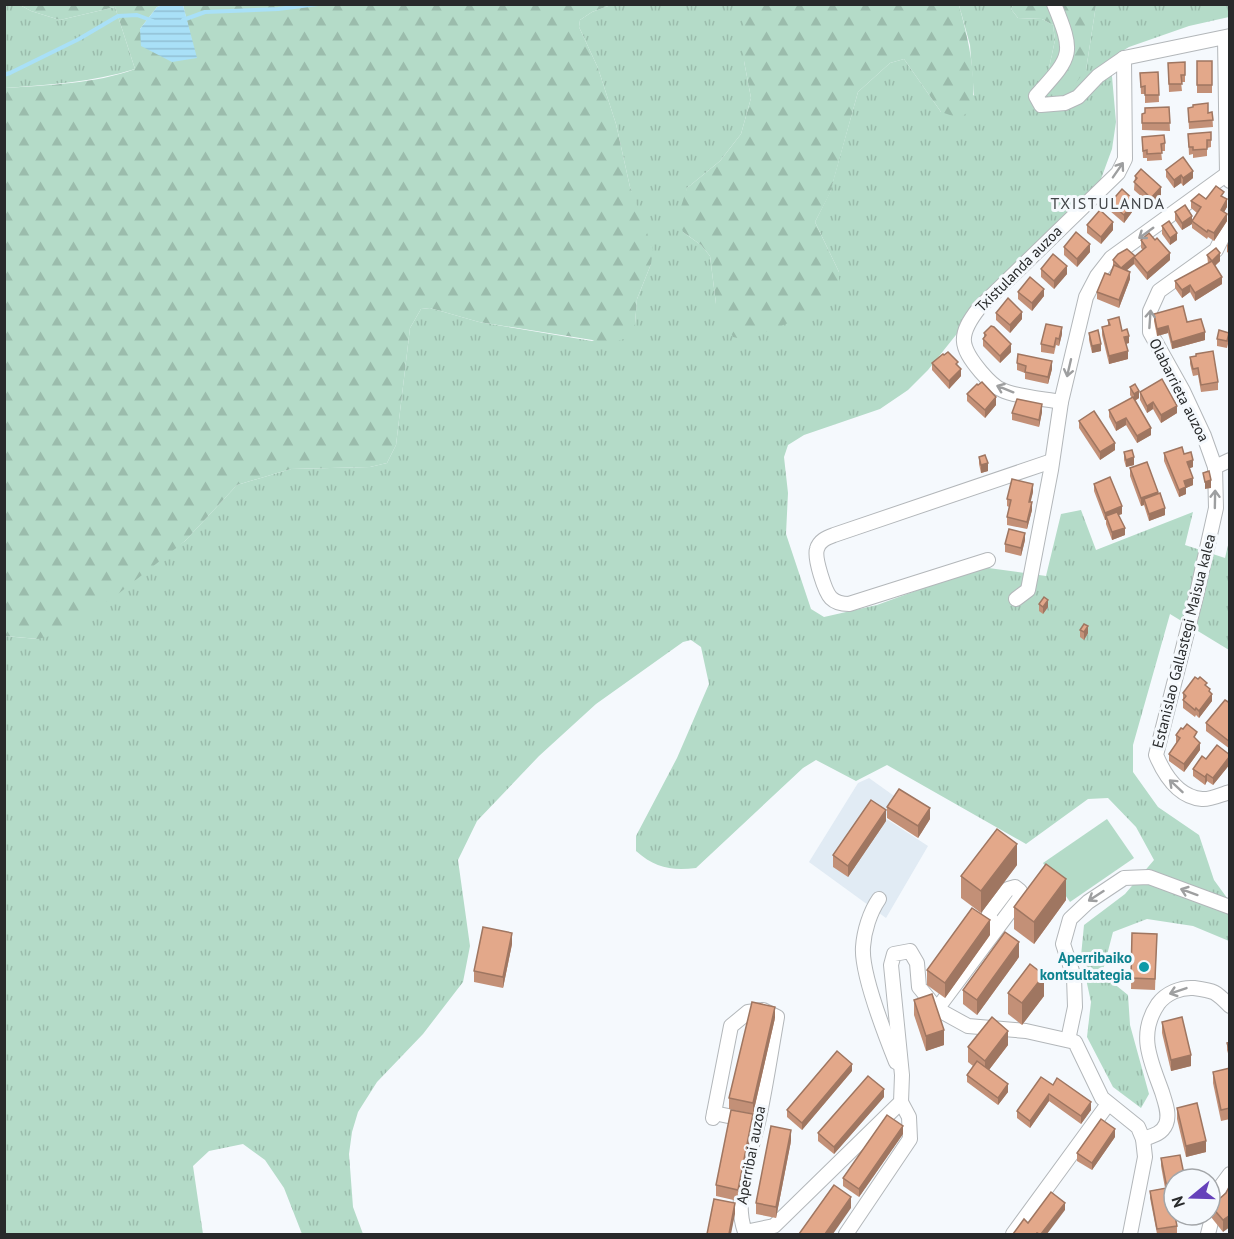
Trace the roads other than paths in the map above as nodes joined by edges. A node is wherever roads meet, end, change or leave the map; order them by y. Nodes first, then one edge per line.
1 (1054, 4) edge
2 (1227, 37) edge
3 (1124, 58) junction
4 (1228, 178) edge
5 (1230, 222) edge
6 (1061, 402) junction
7 (1230, 459) edge
8 (1052, 461) junction
9 (1215, 467) junction
10 (988, 560) dead end
11 (1016, 599) dead end
12 (1230, 792) edge
13 (877, 903) dead end
14 (1230, 907) edge
15 (995, 931) dead end
16 (1230, 1006) edge
17 (937, 1009) junction
18 (1068, 1040) junction
19 (902, 1075) junction
20 (901, 1102) junction
21 (1108, 1104) junction
22 (758, 1122) junction
23 (1143, 1138) junction
24 (846, 1234) edge
25 (1013, 1234) edge
26 (1130, 1234) edge

1 - 3 street
2 - 3 street
2 - 4 street
6 -> 3 street, Txistulanda auzoa
4 -> 6 street
9 -> 5 street, Olabarrieta auzoa
6 - 8 street
7 - 9 street
8 - 10 street
8 - 11 street
12 -> 9 street, Estanislao Gallastegi Maisua kalea
13 - 19 street
14 -> 18 street
15 - 17 street
16 -> 23 street
17 - 18 street
17 - 19 street
18 - 21 street
19 - 20 street
20 - 22 street, Aperribai auzoa
20 - 24 street
21 - 23 street
21 - 25 street
22 - 22 street, Aperribai auzoa
23 - 26 street

